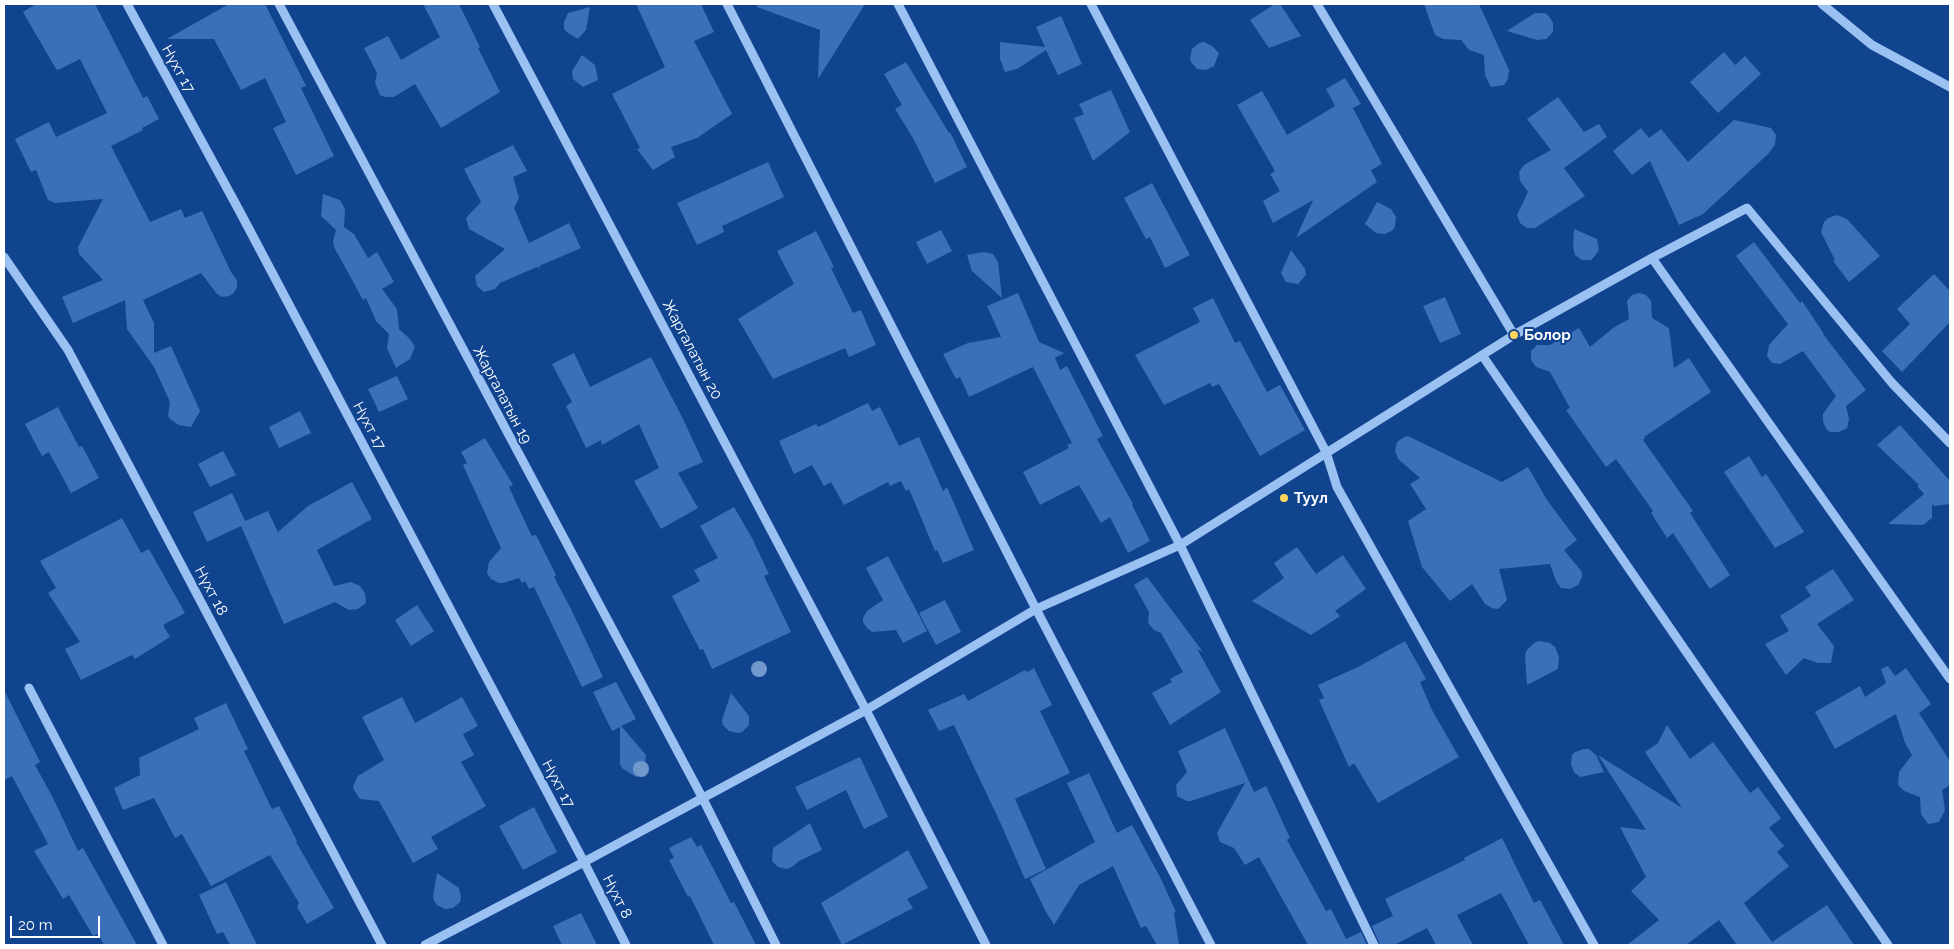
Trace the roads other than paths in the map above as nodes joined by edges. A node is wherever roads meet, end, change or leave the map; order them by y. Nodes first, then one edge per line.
1 (127, 4) edge
2 (279, 4) edge
3 (493, 4) edge
4 (727, 4) edge
5 (898, 4) edge
6 (1091, 4) edge
7 (1317, 4) edge
8 (1822, 4) edge
9 (1950, 87) edge
10 (4, 258) edge
11 (1652, 258) junction
12 (1514, 335) junction
13 (1482, 355) junction
14 (1950, 443) edge
15 (1326, 452) junction
16 (1180, 545) junction
17 (1036, 609) junction
18 (1950, 679) edge
19 (28, 688) dead end
20 (866, 710) junction
21 (702, 797) junction
22 (584, 862) junction
23 (163, 945) edge
24 (382, 945) edge
25 (425, 945) edge
26 (626, 945) edge
27 (776, 945) edge
28 (986, 945) edge
29 (1211, 945) edge
30 (1374, 945) edge
31 (1594, 945) edge
32 (1888, 945) edge

1 - 22 street, Нүхт 17
2 - 21 street, Жаргалатын 19
3 - 20 street, Жаргалатын 20
4 - 17 street
5 - 16 street
6 - 15 street
7 - 12 street
8 - 9 street
10 - 24 street, Нүхт 18
11 - 12 street
11 - 14 street
11 - 18 street
12 - 13 street
13 - 15 street
13 - 32 street
15 - 16 street
15 - 31 street
16 - 17 street
16 - 30 street
17 - 20 street
17 - 29 street
19 - 23 street
20 - 21 street
20 - 28 street, Жаргалатын 20
21 - 22 street
21 - 27 street, Жаргалатын 19
22 - 25 street
22 - 26 street, Нүхт 8

